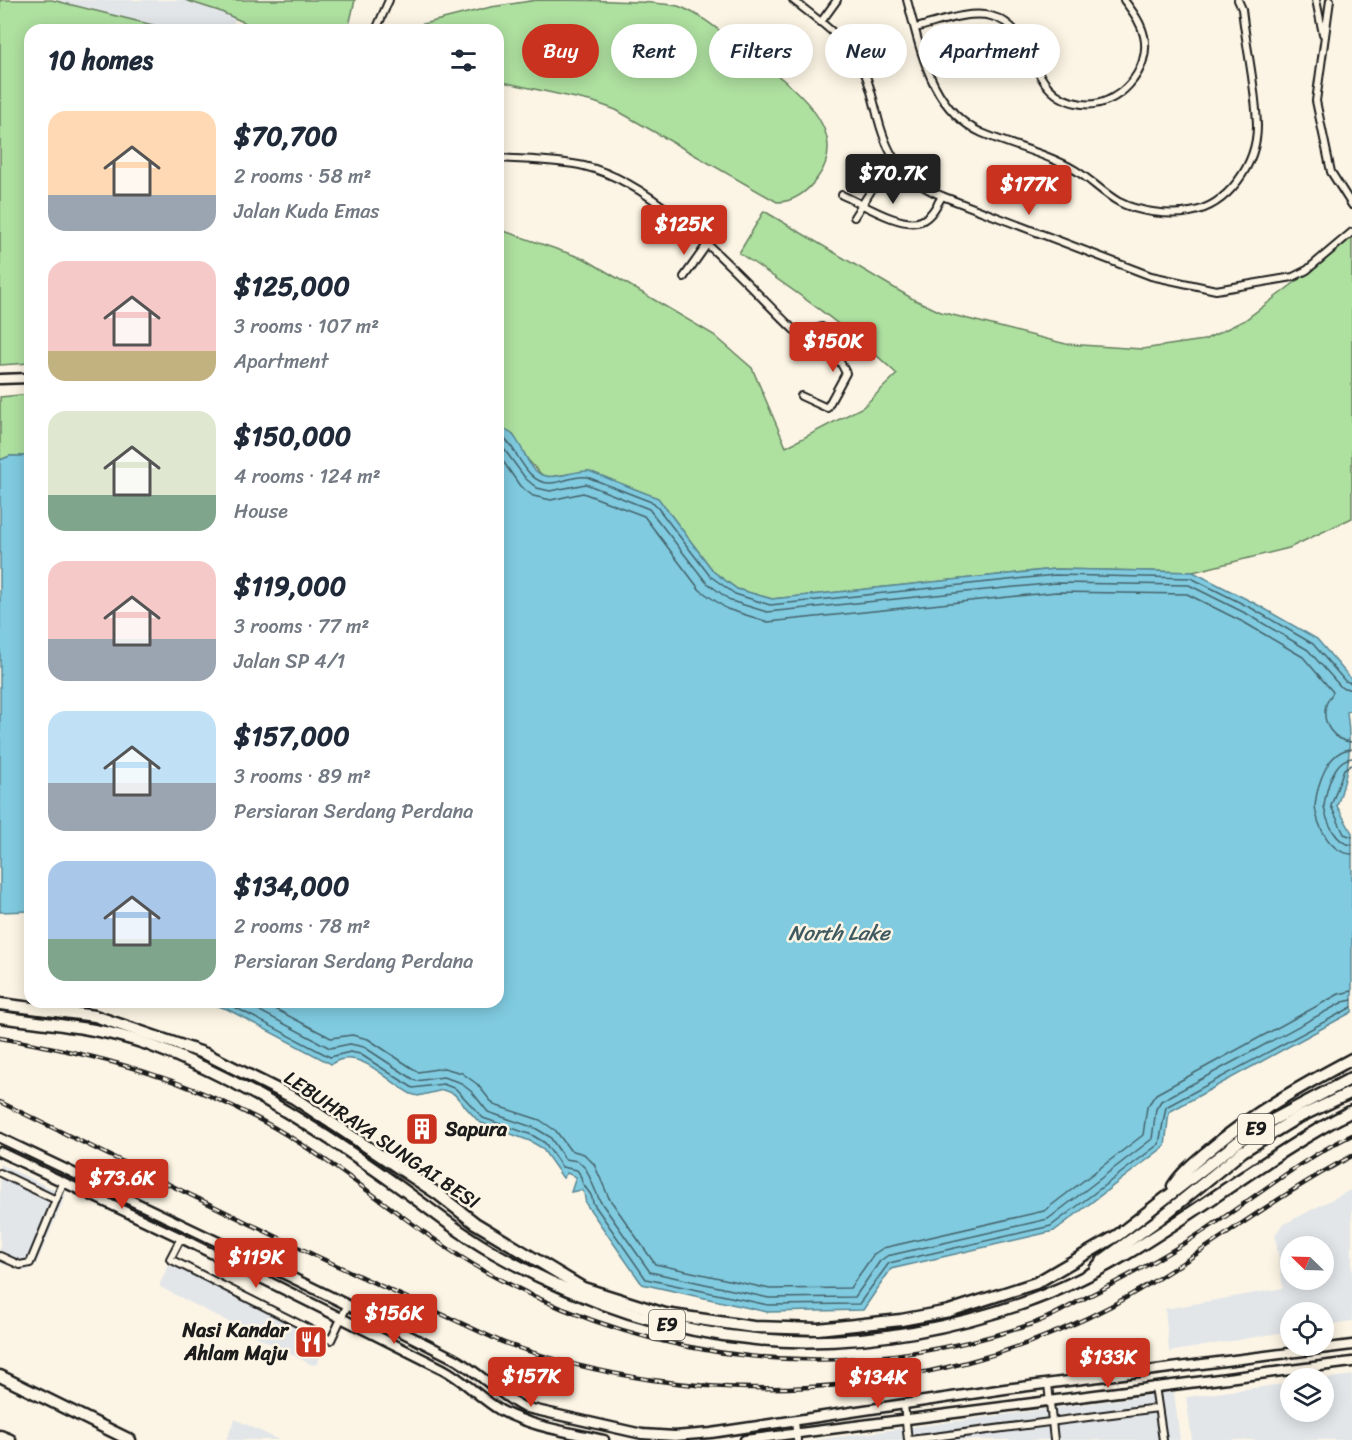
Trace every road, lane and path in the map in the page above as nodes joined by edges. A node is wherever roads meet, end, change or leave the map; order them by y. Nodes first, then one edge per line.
1 (388, 0) edge
2 (793, 0) edge
3 (837, 0) edge
4 (907, 0) edge
5 (1124, 0) edge
6 (1238, 0) edge
7 (1316, 0) edge
8 (1330, 0) edge
9 (820, 22) junction
10 (378, 24) edge
11 (915, 28) junction
12 (1324, 40) junction
13 (504, 159) edge
14 (895, 162) junction
15 (842, 195) dead end
16 (942, 196) junction
17 (862, 204) junction
18 (1352, 205) edge
19 (854, 217) dead end
20 (1352, 232) edge
21 (706, 246) junction
22 (684, 277) dead end
23 (24, 378) edge
24 (0, 379) edge
25 (801, 396) dead end
26 (0, 1004) edge
27 (24, 1007) edge
28 (32, 1008) edge
29 (0, 1017) edge
30 (1352, 1059) edge
31 (1352, 1078) edge
32 (1352, 1092) edge
33 (1352, 1111) edge
34 (0, 1138) edge
35 (0, 1152) edge
36 (0, 1173) edge
37 (63, 1183) junction
38 (1170, 1194) junction
39 (128, 1198) junction
40 (56, 1200) junction
41 (122, 1211) junction
42 (181, 1238) junction
43 (0, 1256) edge
44 (1091, 1274) junction
45 (347, 1306) junction
46 (342, 1318) junction
47 (1352, 1345) edge
48 (1334, 1347) edge
49 (1280, 1354) edge
50 (1319, 1356) edge
51 (1325, 1356) edge
52 (1250, 1358) junction
53 (1324, 1359) junction
54 (1352, 1362) edge
55 (1339, 1364) junction
56 (1314, 1366) junction
57 (1166, 1369) junction
58 (1269, 1372) junction
59 (0, 1376) edge
60 (1048, 1383) junction
61 (1179, 1383) junction
62 (1155, 1386) junction
63 (1050, 1399) junction
64 (904, 1405) junction
65 (1158, 1408) junction
66 (906, 1419) junction
67 (795, 1421) junction
68 (1052, 1421) junction
69 (0, 1436) edge
70 (711, 1436) edge
71 (797, 1437) edge
72 (9, 1440) edge
73 (130, 1440) edge
74 (604, 1440) edge
75 (745, 1440) edge
76 (909, 1440) edge
77 (1054, 1440) edge
78 (1163, 1440) edge

1 - 10 street
2 - 9 street
3 - 9 street
4 - 11 street
5 - 11 street
6 - 11 street
7 - 12 street
8 - 12 street
9 - 14 street
12 - 18 street
13 - 21 street
14 - 16 street
14 - 17 street
15 - 17 street
16 - 17 street
16 - 20 street
17 - 19 street
21 - 22 street
21 - 25 street
23 - 24 main road
26 - 27 highway, LEBUHRAYA SUNGAI BESI / E9
28 - 38 highway, LEBUHRAYA SUNGAI BESI / E9
29 - 44 highway, LEBUHRAYA SUNGAI BESI / E9
30 - 38 highway
31 - 38 highway, LEBUHRAYA SUNGAI BESI / E9
32 - 44 highway
33 - 44 highway, LEBUHRAYA SUNGAI BESI / E9
34 - 39 main road
35 - 37 main road
36 - 40 street
37 - 40 street
37 - 41 main road
39 - 41 main road
39 - 45 main road
40 - 43 street
41 - 42 main road
42 - 46 main road
42 - 46 street
45 - 46 street
45 - 70 main road
46 - 74 main road
47 - 48 main road
49 - 52 main road
50 - 53 main road
51 - 53 main road
52 - 57 main road
52 - 58 main road
53 - 55 main road
53 - 56 main road
54 - 55 main road
55 - 56 main road
56 - 58 main road
57 - 60 main road
57 - 61 main road
58 - 61 main road
59 - 73 highway
60 - 63 street
60 - 64 main road
61 - 62 main road
62 - 63 main road
62 - 65 street
63 - 66 main road
63 - 68 street
64 - 66 street
64 - 67 main road
65 - 68 street
65 - 78 street
66 - 71 main road
66 - 76 street
67 - 70 main road
67 - 71 street
68 - 76 street
68 - 77 street
69 - 72 highway
71 - 75 main road

